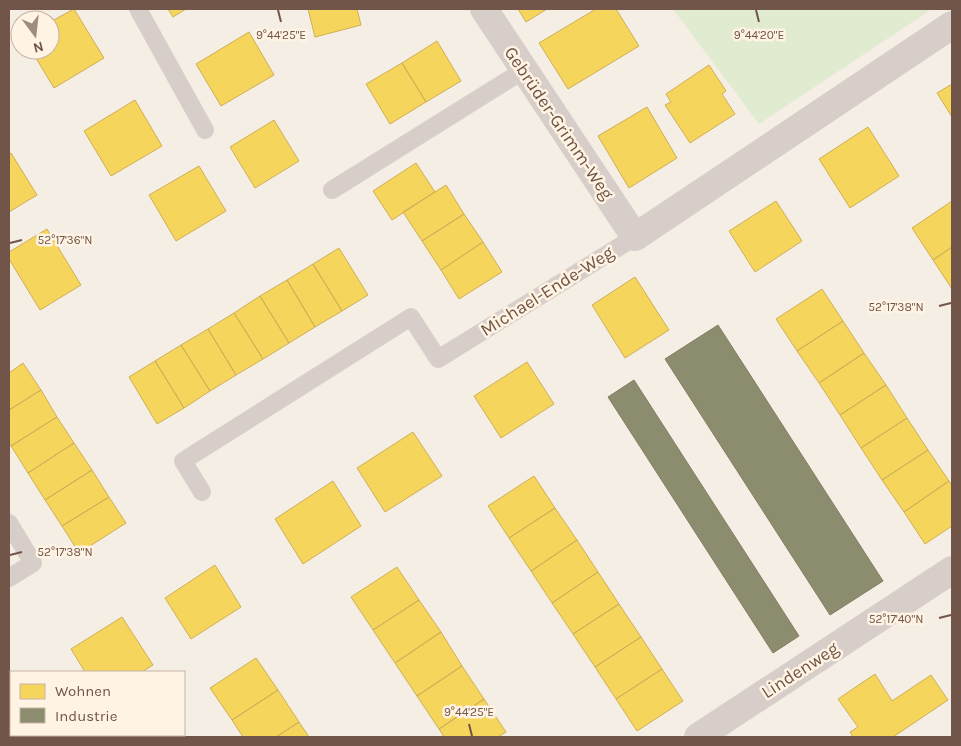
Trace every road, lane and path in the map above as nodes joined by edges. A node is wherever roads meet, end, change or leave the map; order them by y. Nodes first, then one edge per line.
1 (138, 9) edge
2 (484, 9) edge
3 (952, 24) edge
4 (524, 70) junction
5 (206, 130) dead end
6 (332, 190) dead end
7 (635, 237) junction
8 (202, 492) dead end
9 (9, 523) edge
10 (952, 570) edge
11 (9, 578) edge
12 (698, 737) edge

1 - 5 lane
2 - 4 street, Gebrüder-Grimm-Weg
3 - 7 street, Michael-Ende-Weg
4 - 6 lane
4 - 7 street, Gebrüder-Grimm-Weg
7 - 8 lane, Michael-Ende-Weg
9 - 11 lane
10 - 12 street, Lindenweg

